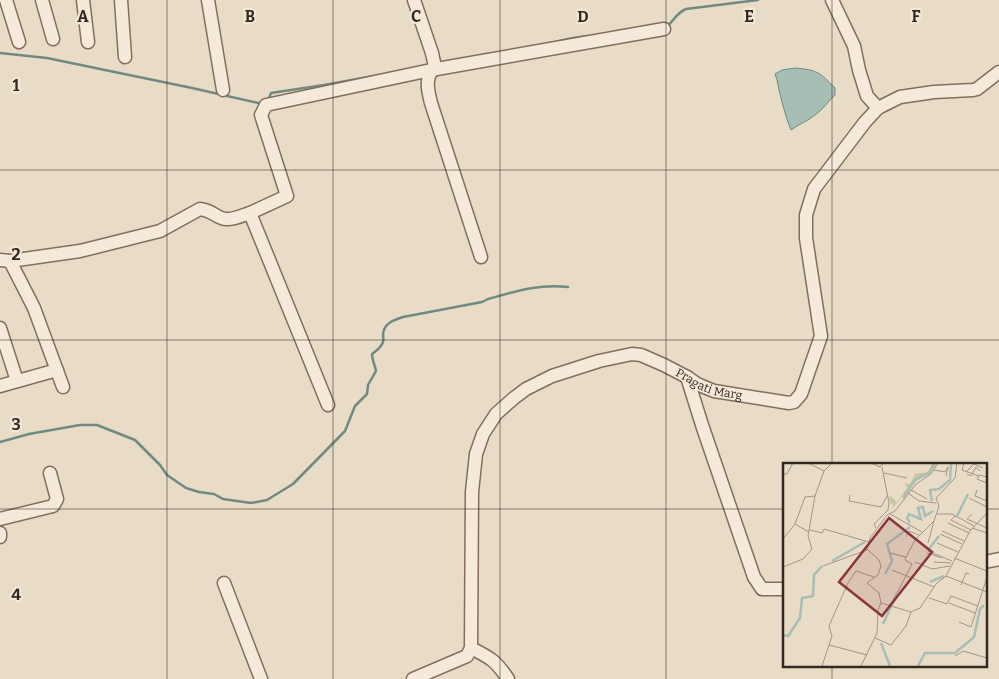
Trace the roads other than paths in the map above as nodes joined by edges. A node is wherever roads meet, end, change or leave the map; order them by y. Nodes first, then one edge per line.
1 (6, 0) edge
2 (42, 0) edge
3 (83, 0) edge
4 (121, 0) edge
5 (208, 0) edge
6 (414, 0) edge
7 (832, 0) edge
8 (664, 29) dead end
9 (52, 39) dead end
10 (19, 42) dead end
11 (88, 42) dead end
12 (124, 57) dead end
13 (431, 70) junction
14 (999, 72) edge
15 (223, 90) dead end
16 (878, 108) junction
17 (250, 213) junction
18 (481, 257) dead end
19 (5, 260) edge
20 (0, 328) edge
21 (57, 370) junction
22 (687, 376) junction
23 (17, 381) junction
24 (0, 386) edge
25 (64, 387) dead end
26 (328, 406) dead end
27 (50, 473) dead end
28 (0, 519) edge
29 (0, 533) edge
30 (0, 537) edge
31 (999, 559) edge
32 (986, 562) edge
33 (224, 583) dead end
34 (783, 589) edge
35 (471, 648) junction
36 (261, 679) edge
37 (413, 679) edge
38 (508, 679) edge

1 - 10 street
2 - 9 street
3 - 11 street
4 - 12 street
5 - 15 street
6 - 13 street
7 - 16 street
8 - 13 street
13 - 17 street
13 - 18 street
14 - 16 street, Pragati Marg
16 - 22 street, Pragati Marg
17 - 19 street
17 - 26 street
19 - 21 street
20 - 23 street
21 - 23 street
21 - 25 street
22 - 34 street
22 - 35 street, Pragati Marg
23 - 24 street
27 - 28 street
29 - 30 street
31 - 32 street
33 - 36 street
35 - 37 street
35 - 38 street

